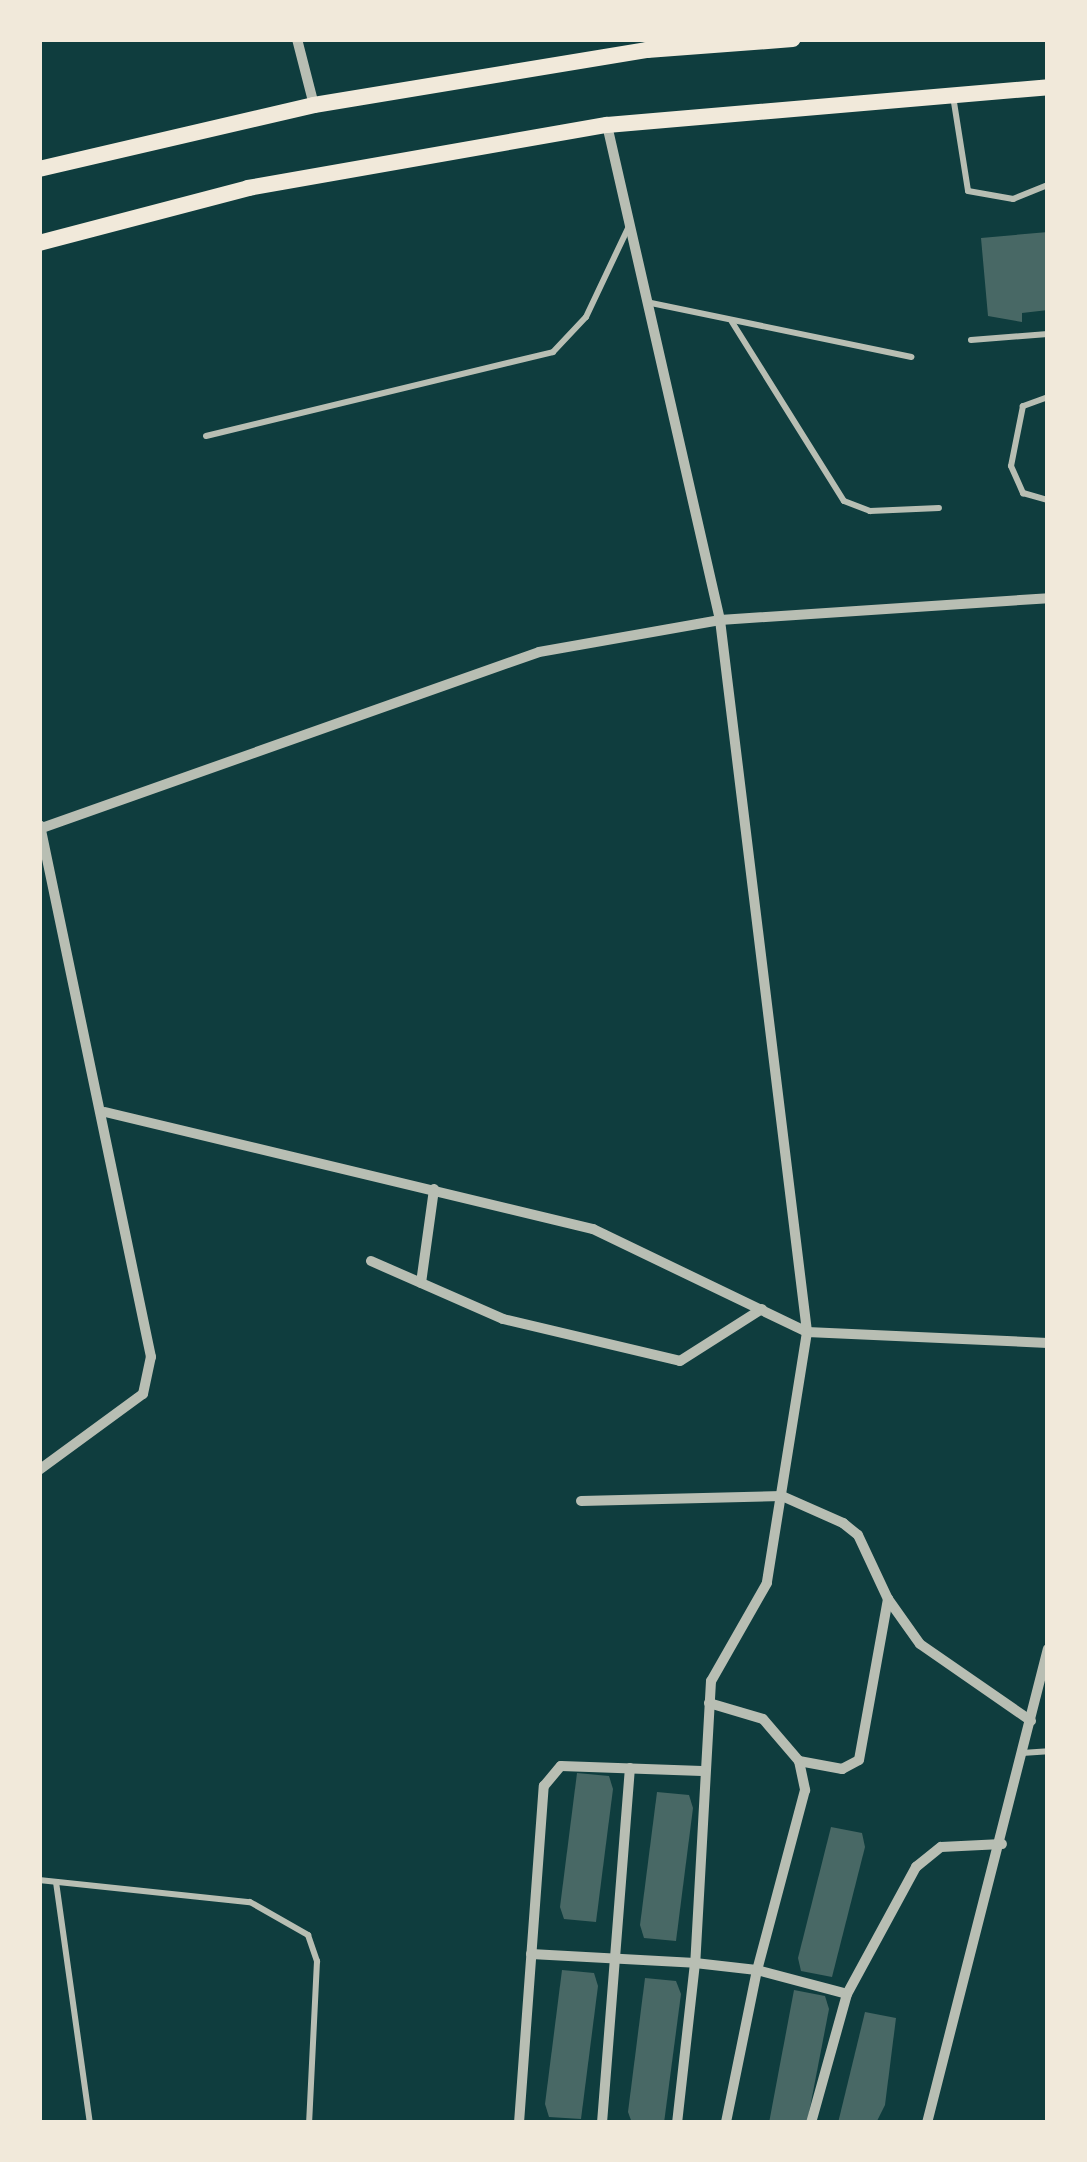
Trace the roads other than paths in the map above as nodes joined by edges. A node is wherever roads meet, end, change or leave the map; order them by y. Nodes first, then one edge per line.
1 (297, 39) edge
2 (793, 39) edge
3 (1048, 87) edge
4 (953, 94) junction
5 (314, 105) junction
6 (607, 125) junction
7 (39, 169) edge
8 (1048, 185) edge
9 (630, 223) junction
10 (39, 244) edge
11 (648, 302) junction
12 (732, 322) junction
13 (1048, 334) edge
14 (971, 340) dead end
15 (911, 357) dead end
16 (1048, 397) edge
17 (206, 436) dead end
18 (1048, 500) edge
19 (939, 508) dead end
20 (1048, 598) edge
21 (720, 620) junction
22 (40, 826) edge
23 (105, 1112) junction
24 (434, 1189) junction
25 (371, 1261) dead end
26 (421, 1283) junction
27 (762, 1309) junction
28 (807, 1332) junction
29 (1048, 1343) edge
30 (39, 1470) edge
31 (782, 1496) junction
32 (581, 1501) dead end
33 (888, 1600) junction
34 (1048, 1649) edge
35 (709, 1703) junction
36 (1031, 1721) junction
37 (1048, 1751) edge
38 (1022, 1753) junction
39 (799, 1761) junction
40 (630, 1768) junction
41 (702, 1771) junction
42 (1001, 1844) junction
43 (39, 1880) edge
44 (56, 1882) junction
45 (531, 1954) junction
46 (612, 1958) junction
47 (695, 1963) junction
48 (757, 1970) junction
49 (847, 1994) junction
50 (90, 2123) edge
51 (309, 2123) edge
52 (519, 2123) edge
53 (602, 2123) edge
54 (677, 2123) edge
55 (726, 2123) edge
56 (811, 2123) edge
57 (927, 2123) edge

1 - 5 street
2 - 5 main road
3 - 4 main road
4 - 6 main road
4 - 8 lane
5 - 7 main road
6 - 9 street
6 - 10 main road
9 - 11 street
9 - 17 lane
11 - 12 lane
11 - 21 street
12 - 15 lane
12 - 19 lane
13 - 14 lane
16 - 18 lane
20 - 21 street
21 - 22 street
21 - 28 street
22 - 23 street
23 - 24 street
23 - 30 street
24 - 26 street
24 - 27 street
25 - 26 street
26 - 27 street
27 - 28 street
28 - 29 street
28 - 31 street
31 - 32 street
31 - 33 street
31 - 35 street
33 - 36 street
33 - 39 street
34 - 36 street
35 - 39 street
35 - 41 street
36 - 38 street
37 - 38 lane
38 - 42 street
39 - 48 street
40 - 41 street
40 - 45 street
40 - 46 street
41 - 47 street
42 - 49 street
42 - 57 street
43 - 44 lane
44 - 50 lane
44 - 51 lane
45 - 46 street
45 - 52 street
46 - 47 street
46 - 53 street
47 - 48 street
47 - 54 street
48 - 49 street
48 - 55 street
49 - 56 street

